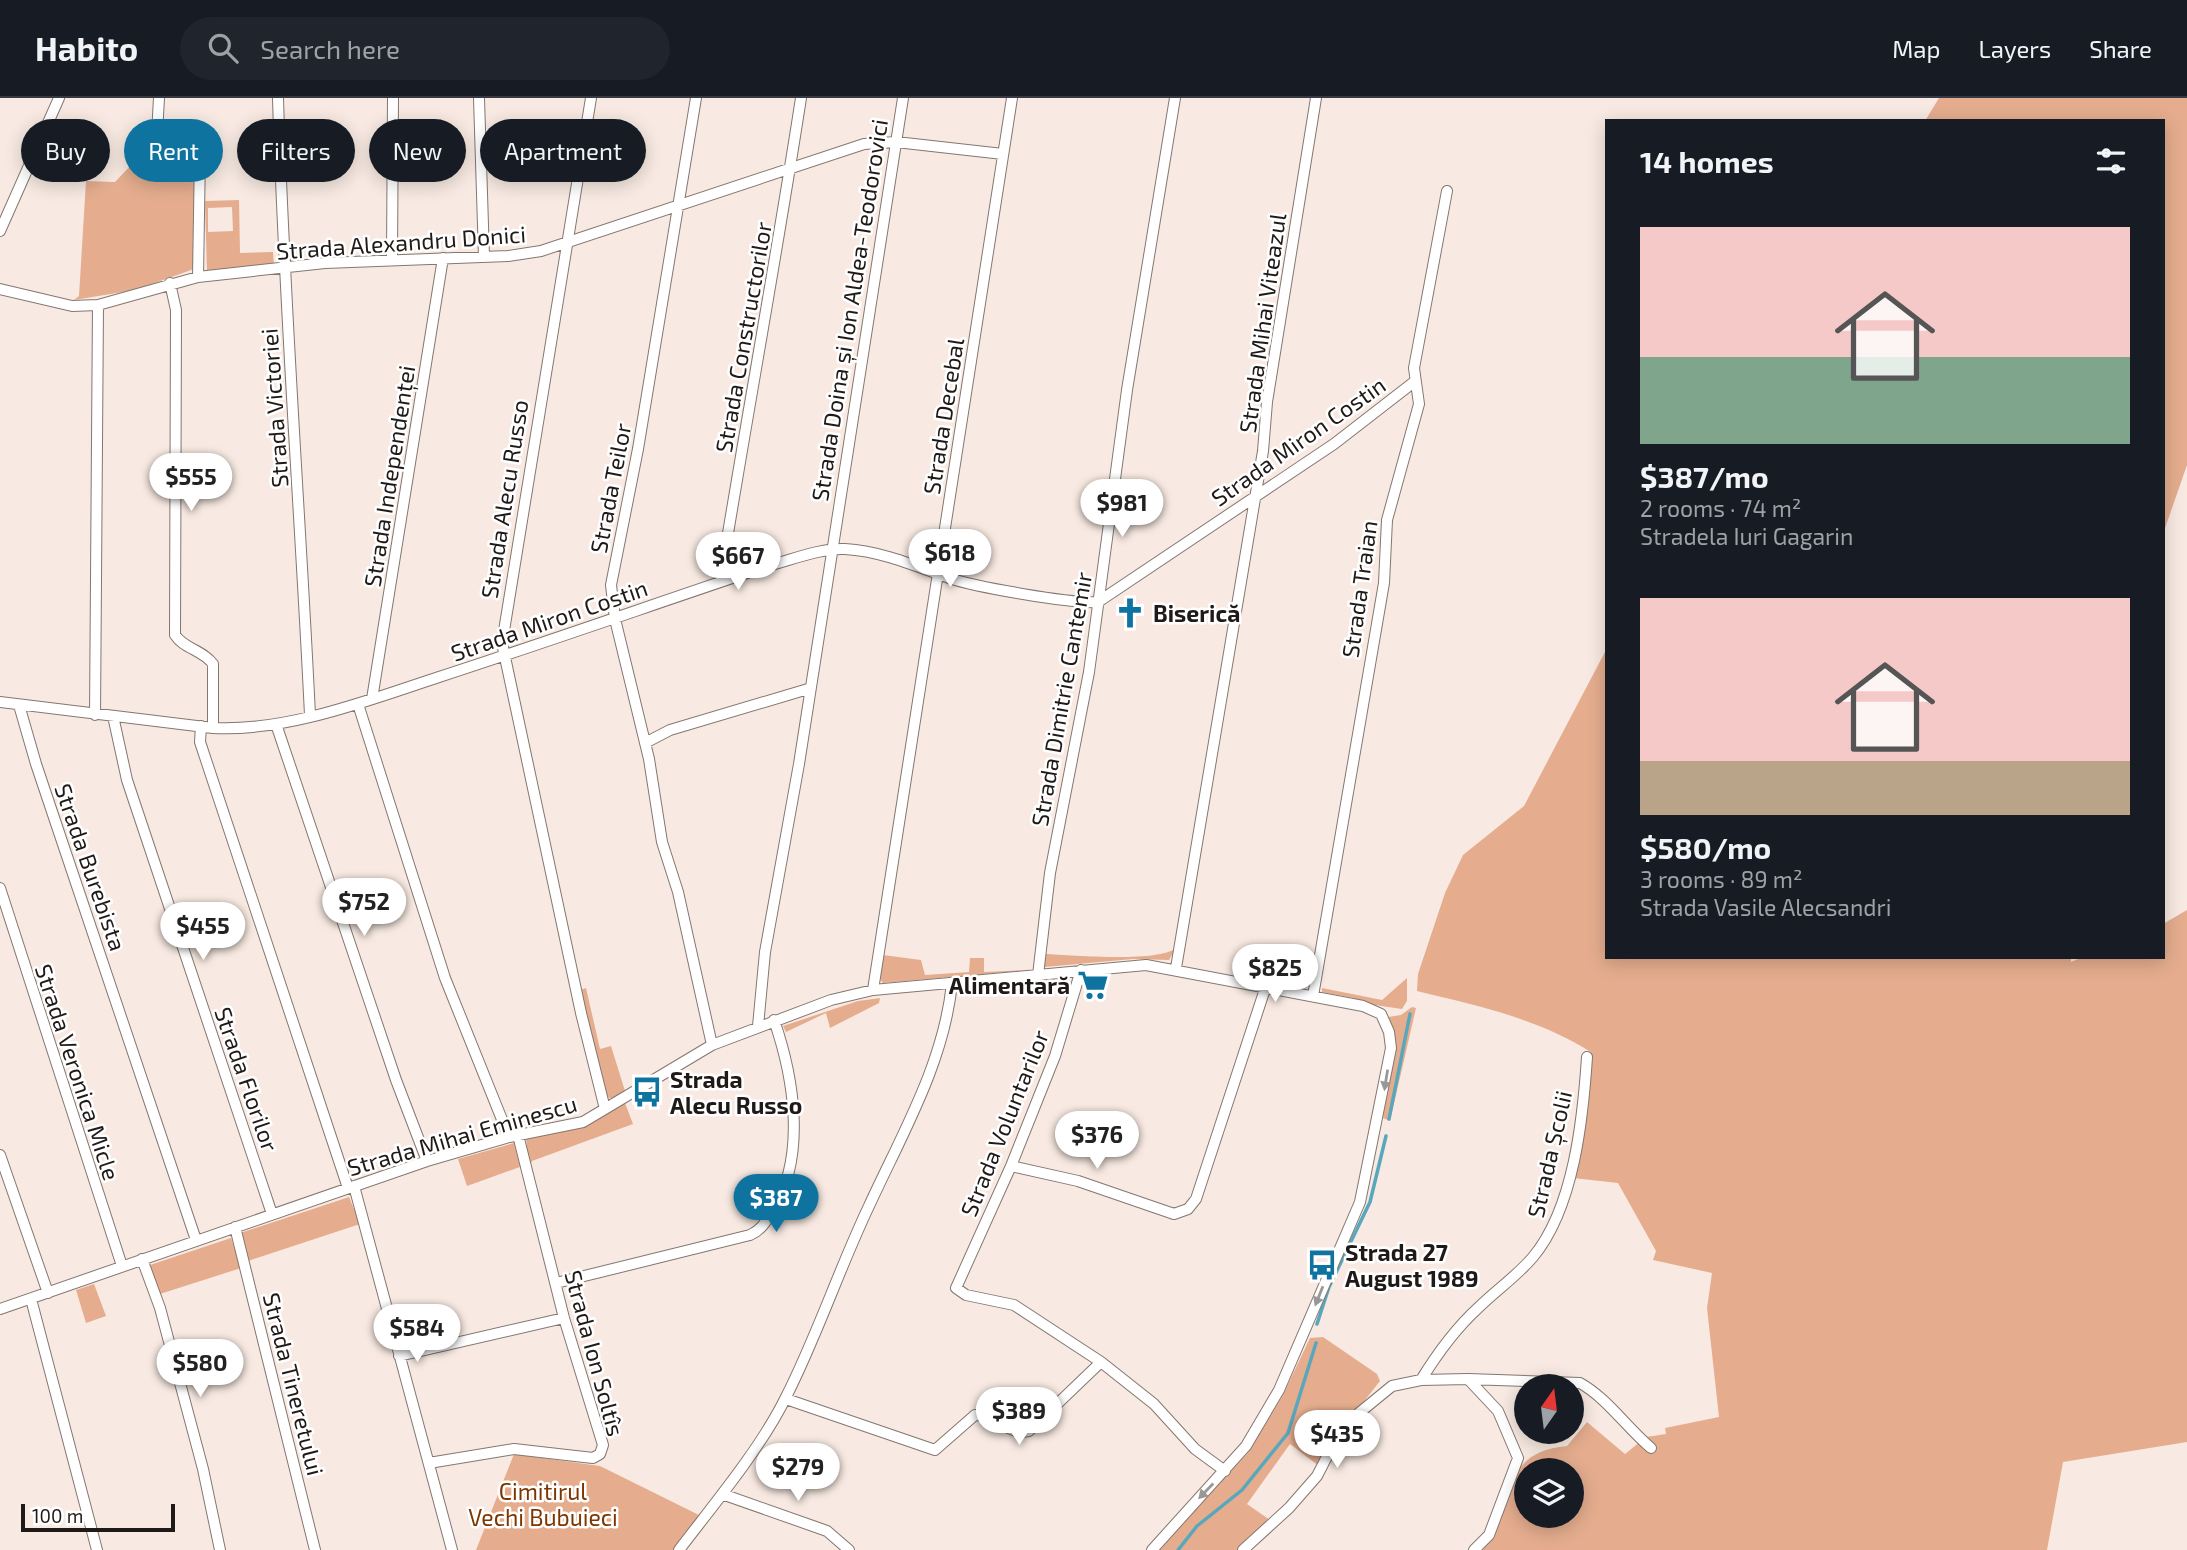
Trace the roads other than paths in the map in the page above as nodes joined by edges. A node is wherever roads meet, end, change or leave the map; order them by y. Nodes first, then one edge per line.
1 (59, 98) edge
2 (159, 98) edge
3 (278, 98) edge
4 (393, 98) edge
5 (479, 98) edge
6 (591, 98) edge
7 (696, 98) edge
8 (801, 98) edge
9 (903, 98) edge
10 (1012, 98) edge
11 (1175, 98) edge
12 (1316, 98) edge
13 (896, 142) junction
14 (1003, 154) junction
15 (790, 169) junction
16 (1447, 191) dead end
17 (678, 207) junction
18 (0, 231) edge
19 (567, 242) junction
20 (484, 257) junction
21 (443, 258) junction
22 (392, 260) junction
23 (284, 269) junction
24 (198, 277) junction
25 (170, 283) junction
26 (0, 289) edge
27 (98, 305) junction
28 (1414, 382) junction
29 (1253, 498) junction
30 (831, 550) junction
31 (937, 572) junction
32 (720, 582) junction
33 (1098, 602) junction
34 (615, 619) junction
35 (503, 656) junction
36 (808, 689) junction
37 (372, 699) junction
38 (0, 702) edge
39 (358, 704) junction
40 (19, 705) junction
41 (95, 715) junction
42 (310, 715) junction
43 (113, 716) junction
44 (276, 724) junction
45 (201, 726) junction
46 (213, 728) junction
47 (645, 743) junction
48 (0, 888) edge
49 (1176, 968) junction
50 (1081, 970) junction
51 (1038, 975) junction
52 (952, 983) junction
53 (1266, 986) junction
54 (873, 990) junction
55 (1313, 996) junction
56 (774, 1020) junction
57 (758, 1026) junction
58 (712, 1045) junction
59 (1587, 1056) dead end
60 (605, 1109) junction
61 (514, 1136) junction
62 (0, 1155) edge
63 (427, 1161) junction
64 (1011, 1166) junction
65 (351, 1187) junction
66 (272, 1214) junction
67 (234, 1227) junction
68 (196, 1240) junction
69 (142, 1259) junction
70 (122, 1266) junction
71 (556, 1283) junction
72 (48, 1293) junction
73 (31, 1299) junction
74 (0, 1309) edge
75 (564, 1318) junction
76 (399, 1356) junction
77 (1101, 1362) junction
78 (1468, 1379) junction
79 (1421, 1380) junction
80 (786, 1399) junction
81 (1651, 1448) dead end
82 (429, 1463) junction
83 (1225, 1471) junction
84 (722, 1494) junction
85 (97, 1550) edge
86 (220, 1550) edge
87 (315, 1550) edge
88 (452, 1550) edge
89 (679, 1550) edge
90 (849, 1550) edge
91 (1152, 1550) edge
92 (1243, 1550) edge
93 (1474, 1550) edge

1 - 18 street
2 - 24 street
3 - 23 street, Strada Victoriei
4 - 22 street
5 - 20 street
6 - 19 street, Strada Alecu Russo
7 - 17 street, Strada Teilor
8 - 15 street, Strada Constructorilor
9 - 13 street, Strada Doina și Ion Aldea-Teodorovici
10 - 14 street, Strada Decebal
11 - 33 street, Strada Dimitrie Cantemir
12 - 29 street, Strada Mihai Viteazul
13 - 14 street, Strada Alexandru Donici
13 - 15 street, Strada Alexandru Donici
13 - 30 street, Strada Doina și Ion Aldea-Teodorovici
14 - 31 street, Strada Decebal
15 - 17 street, Strada Alexandru Donici
15 - 32 street, Strada Constructorilor
16 - 28 street, Strada Traian
17 - 19 street, Strada Alexandru Donici
17 - 34 street, Strada Teilor
19 - 20 street, Strada Alexandru Donici
19 - 35 street, Strada Alecu Russo
20 - 21 street, Strada Alexandru Donici
21 - 22 street, Strada Alexandru Donici
21 - 37 street, Strada Independenței
22 - 23 street, Strada Alexandru Donici
23 - 24 street, Strada Alexandru Donici
23 - 42 street, Strada Victoriei
24 - 25 street, Strada Alexandru Donici
25 - 27 street, Strada Alexandru Donici
25 - 46 street
26 - 27 street, Strada Alexandru Donici
27 - 41 street
28 - 29 street, Strada Miron Costin
28 - 55 street, Strada Traian
29 - 33 street, Strada Miron Costin
29 - 49 street, Strada Mihai Viteazul
30 - 31 street, Strada Miron Costin
30 - 32 street, Strada Miron Costin
30 - 36 street, Strada Doina și Ion Aldea-Teodorovici
31 - 33 street, Strada Miron Costin
31 - 54 street, Strada Decebal
32 - 34 street, Strada Miron Costin
33 - 51 street, Strada Dimitrie Cantemir
34 - 35 street, Strada Miron Costin
34 - 47 street, Strada Teilor
35 - 37 street, Strada Miron Costin
35 - 60 street, Strada Alecu Russo
36 - 47 street
36 - 57 street, Strada Doina și Ion Aldea-Teodorovici
37 - 39 street, Strada Miron Costin
38 - 40 street, Strada Miron Costin
39 - 42 street, Strada Miron Costin
39 - 61 street
40 - 41 street, Strada Miron Costin
40 - 68 street, Strada Burebista
41 - 43 street, Strada Miron Costin
42 - 44 street, Strada Miron Costin
43 - 45 street, Strada Miron Costin
43 - 66 street, Strada Florilor
44 - 46 street, Strada Miron Costin
44 - 63 street
45 - 46 street, Strada Miron Costin
45 - 65 street
47 - 58 street, Strada Teilor
48 - 70 street, Strada Veronica Micle
49 - 50 street, Strada Mihai Eminescu
49 - 53 street, Strada Mihai Eminescu
50 - 51 street, Strada Mihai Eminescu
50 - 64 street, Strada Voluntarilor
51 - 52 street, Strada Mihai Eminescu
52 - 54 street, Strada Mihai Eminescu
52 - 80 street
53 - 55 street, Strada Mihai Eminescu
53 - 64 street
54 - 56 street, Strada Mihai Eminescu
55 -> 83 street, Strada Mihai Eminescu
56 - 57 street, Strada Mihai Eminescu
56 - 71 street
57 - 58 street, Strada Mihai Eminescu
58 - 60 street, Strada Mihai Eminescu
59 - 79 street, Strada Școlii
60 - 61 street, Strada Mihai Eminescu
61 - 63 street, Strada Mihai Eminescu
61 - 71 street, Strada Ion Soltîs
62 - 72 street
63 - 65 street, Strada Mihai Eminescu
64 - 77 street, Strada Voluntarilor
65 - 66 street, Strada Mihai Eminescu
65 - 76 street
66 - 67 street, Strada Mihai Eminescu
67 - 68 street, Strada Mihai Eminescu
67 - 87 street, Strada Tineretului
68 - 69 street, Strada Mihai Eminescu
69 - 70 street, Strada Mihai Eminescu
69 - 86 street
70 - 72 street, Strada Mihai Eminescu
71 - 75 street, Strada Ion Soltîs
72 - 73 street, Strada Mihai Eminescu
73 - 74 street, Strada Mihai Eminescu
73 - 85 street
75 - 76 street
75 - 82 street, Strada Ion Soltîs
76 - 82 street
77 - 80 street
77 - 83 street
78 - 79 street
78 - 81 street
78 - 93 street
79 - 92 street
80 - 84 street
82 - 88 street
83 -> 91 street
84 - 89 street
84 - 90 street

